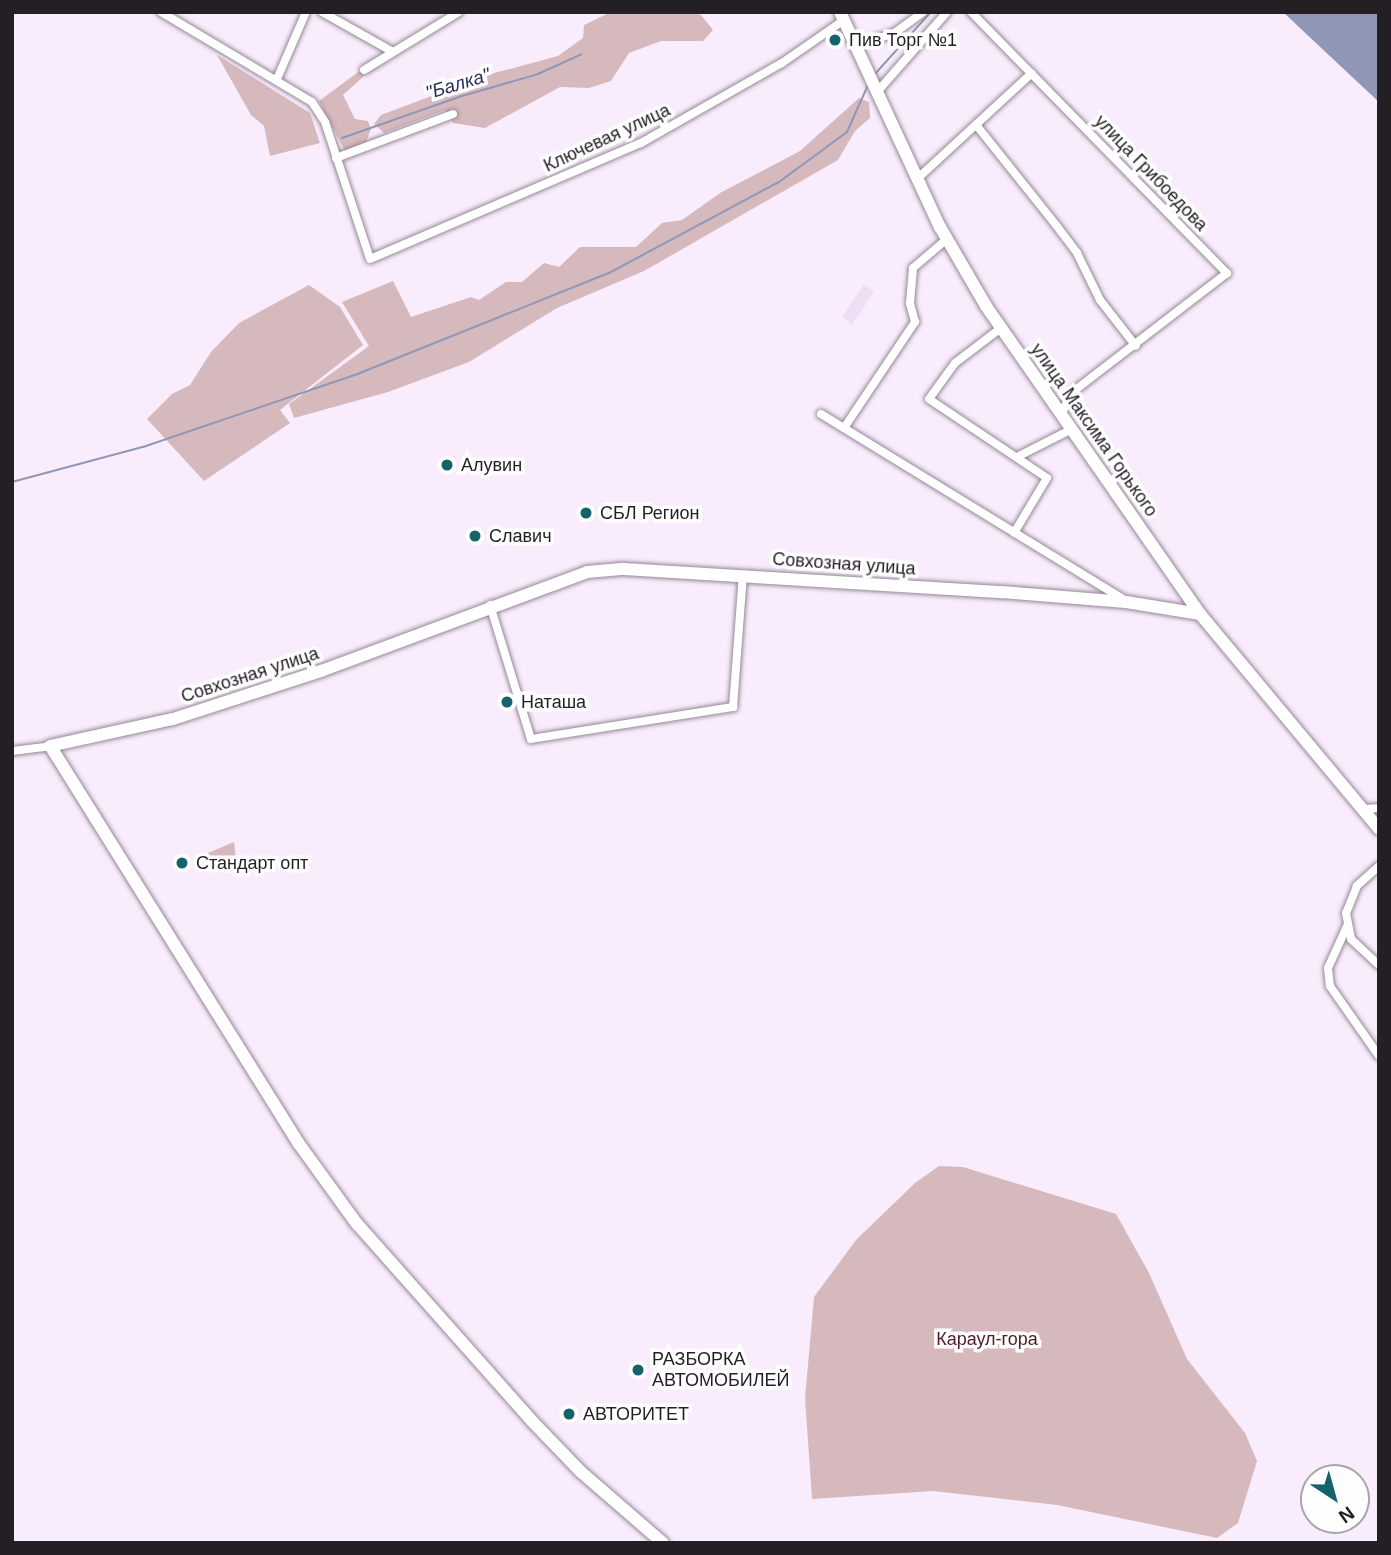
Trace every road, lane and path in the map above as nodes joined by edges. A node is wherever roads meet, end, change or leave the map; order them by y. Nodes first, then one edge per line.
1 (161, 12) edge
2 (306, 12) edge
3 (322, 12) edge
4 (459, 12) edge
5 (922, 12) edge
6 (947, 12) edge
7 (971, 12) edge
8 (842, 16) edge
9 (856, 45) junction
10 (393, 52) junction
11 (365, 70) dead end
12 (1032, 73) junction
13 (277, 79) junction
14 (877, 92) junction
15 (453, 114) dead end
16 (977, 126) junction
17 (337, 158) junction
18 (917, 179) junction
19 (947, 239) junction
20 (1001, 328) junction
21 (1136, 346) junction
22 (821, 414) dead end
23 (1062, 414) junction
24 (844, 428) junction
25 (1072, 429) junction
26 (1017, 457) junction
27 (1014, 533) junction
28 (743, 575) junction
29 (1126, 602) junction
30 (490, 605) junction
31 (1200, 614) junction
32 (50, 746) junction
33 (12, 751) edge
34 (1372, 808) edge
35 (1379, 829) edge
36 (1379, 866) edge
37 (1348, 924) junction
38 (1379, 965) edge
39 (1379, 1056) edge
40 (663, 1543) edge

1 - 13 street
2 - 13 street
3 - 10 street
4 - 10 street
5 - 9 street
6 - 14 street
7 - 12 street, улица Грибоедова
8 - 9 street, улица Максима Горького
8 - 17 street, Ключевая улица
9 - 14 street, улица Максима Горького
10 - 11 street
12 - 16 street
12 - 21 street, улица Грибоедова
13 - 17 street
14 - 18 street, улица Максима Горького
15 - 17 street
16 - 18 street
16 - 21 street
18 - 19 street, улица Максима Горького
19 - 20 street, улица Максима Горького
19 - 24 street
20 - 23 street, улица Максима Горького
20 - 26 street
21 - 23 street, улица Грибоедова
22 - 24 street
23 - 25 street, улица Максима Горького
24 - 27 street
25 - 26 street
25 - 31 street, улица Максима Горького
26 - 27 street
27 - 29 street
28 - 29 street, Совхозная улица
28 - 30 street, Совхозная улица
28 - 30 street
29 - 31 street, Совхозная улица
30 - 32 street, Совхозная улица
31 - 34 street, улица Максима Горького
32 - 33 street, Совхозная улица
32 - 40 street
34 - 35 street, улица Максима Горького
36 - 37 street
37 - 38 street
37 - 39 street

